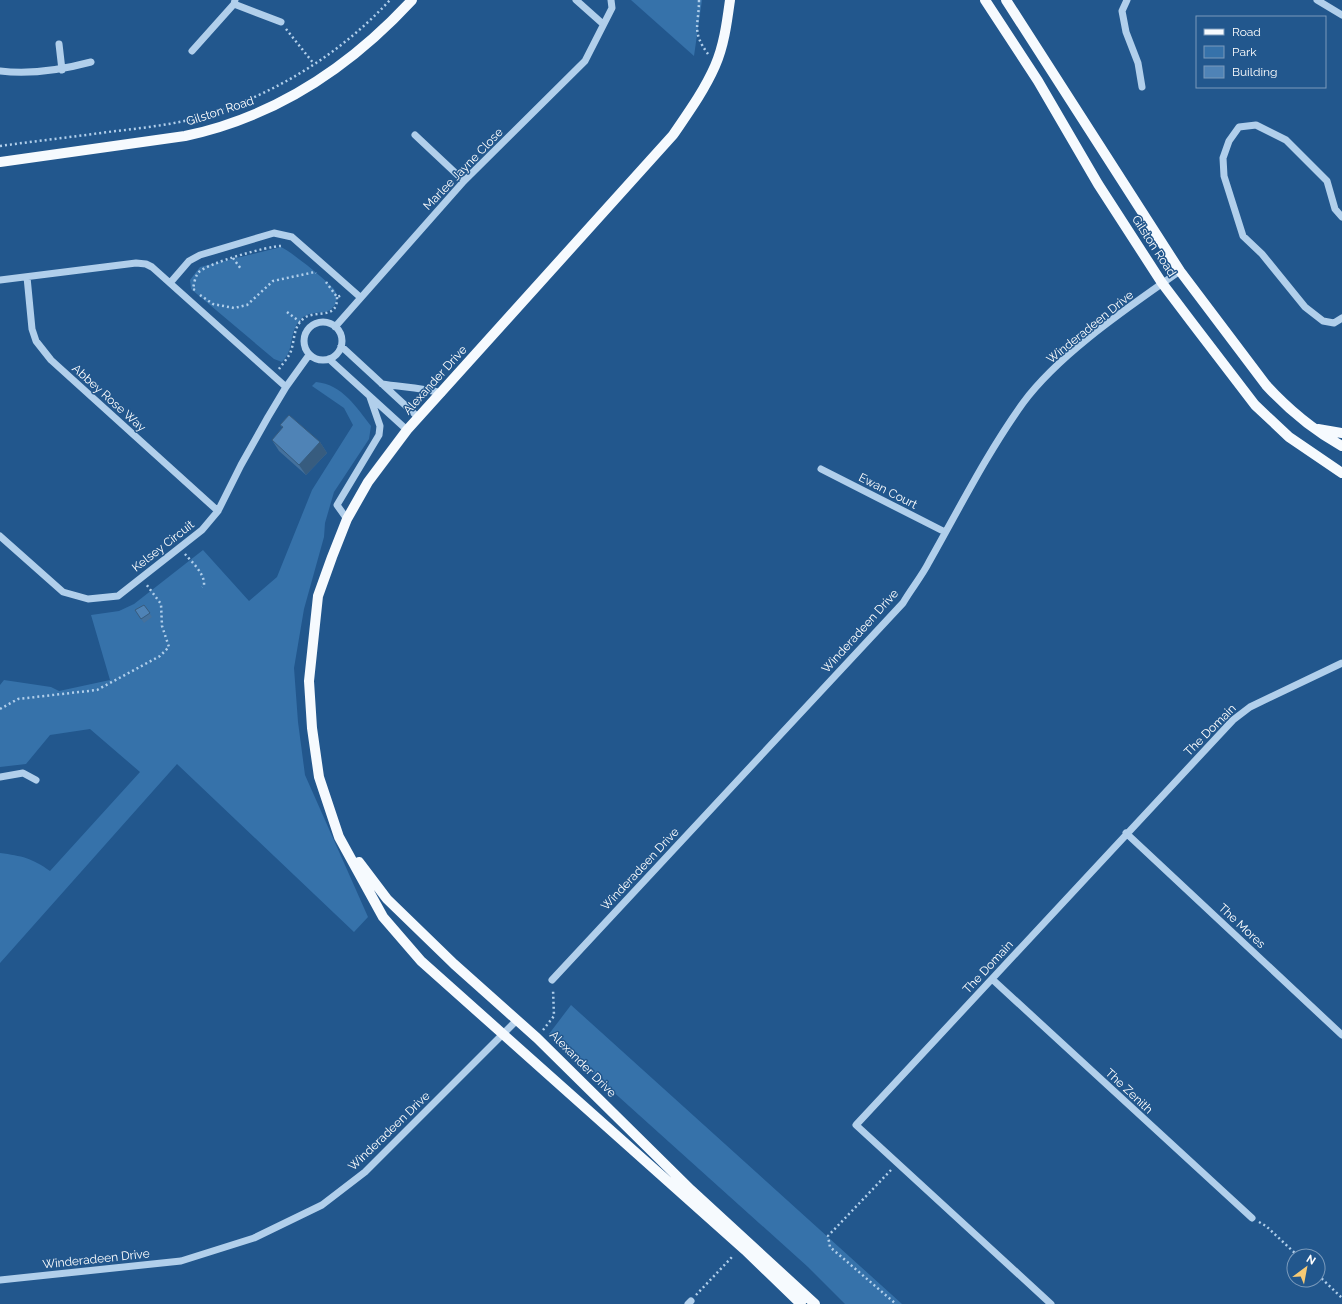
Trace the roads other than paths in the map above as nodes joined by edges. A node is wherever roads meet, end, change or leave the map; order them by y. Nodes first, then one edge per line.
1 (412, 0) edge
2 (576, 0) edge
3 (611, 0) edge
4 (730, 0) edge
5 (985, 0) edge
6 (1006, 0) edge
7 (1127, 0) edge
8 (1317, 0) edge
9 (235, 2) edge
10 (1342, 15) edge
11 (281, 22) road end
12 (603, 24) junction
13 (59, 44) dead end
14 (192, 51) dead end
15 (91, 62) dead end
16 (62, 70) junction
17 (0, 71) edge
18 (1142, 87) dead end
19 (415, 135) dead end
20 (0, 162) edge
21 (464, 181) junction
22 (1342, 217) edge
23 (1180, 271) junction
24 (27, 277) junction
25 (0, 280) edge
26 (170, 283) junction
27 (1162, 283) junction
28 (358, 294) junction
29 (1342, 318) edge
30 (334, 327) junction
31 (341, 346) junction
32 (310, 355) junction
33 (329, 359) junction
34 (382, 384) junction
35 (286, 388) junction
36 (442, 393) junction
37 (370, 397) junction
38 (419, 418) junction
39 (1312, 428) junction
40 (407, 430) junction
41 (1342, 433) edge
42 (1342, 446) edge
43 (821, 469) dead end
44 (1342, 473) edge
45 (218, 511) junction
46 (347, 519) junction
47 (945, 532) junction
48 (0, 536) edge
49 (1342, 663) edge
50 (0, 777) edge
51 (36, 780) dead end
52 (1126, 833) junction
53 (340, 837) junction
54 (992, 979) junction
55 (552, 980) road end
56 (517, 1020) junction
57 (502, 1035) junction
58 (1342, 1035) edge
59 (1252, 1218) road end
60 (0, 1280) edge
61 (801, 1304) edge
62 (815, 1304) edge
63 (1052, 1304) edge

1 - 20 main road, Gilston Road
2 - 12 street
3 - 12 street, Marlee Jayne Close
4 - 36 main road, Alexander Drive
5 - 27 main road, Gilston Road
6 - 23 main road, Gilston Road
7 - 18 street
8 - 10 street
9 - 11 street
9 - 14 street
12 - 21 street, Marlee Jayne Close
13 - 16 street
15 - 16 street
16 - 17 street
19 - 21 street
21 - 28 street, Marlee Jayne Close
22 - 29 street
23 - 27 street, Winderadeen Drive
23 - 39 main road, Gilston Road
24 - 25 street
24 - 26 street
24 - 45 street, Abbey Rose Way
26 - 28 street
26 - 35 street
27 - 44 main road, Gilston Road
27 - 47 street, Winderadeen Drive
28 - 30 street, Marlee Jayne Close
30 - 31 street
30 - 32 street
31 - 33 street
31 - 34 street
32 - 33 street
32 - 35 street, Kelsey Circuit
33 - 37 street
34 - 36 street
34 - 38 street
35 - 45 street, Kelsey Circuit
36 - 38 main road, Alexander Drive
37 - 40 street
37 - 46 street
38 - 40 main road, Alexander Drive
39 - 41 main road
39 - 42 main road, Gilston Road
40 - 46 main road, Alexander Drive
43 - 47 street, Ewan Court
45 - 48 street, Kelsey Circuit
46 - 53 main road, Alexander Drive
47 - 55 street, Winderadeen Drive
49 - 52 street, The Domain
50 - 51 street
52 - 54 street, The Domain
52 - 58 street, The Mores
53 - 56 main road, Alexander Drive
53 - 57 main road, Alexander Drive
54 - 59 street, The Zenith
54 - 63 street, The Domain
56 - 57 street, Winderadeen Drive
56 - 62 main road, Alexander Drive
57 - 60 street, Winderadeen Drive
57 - 61 main road, Alexander Drive

